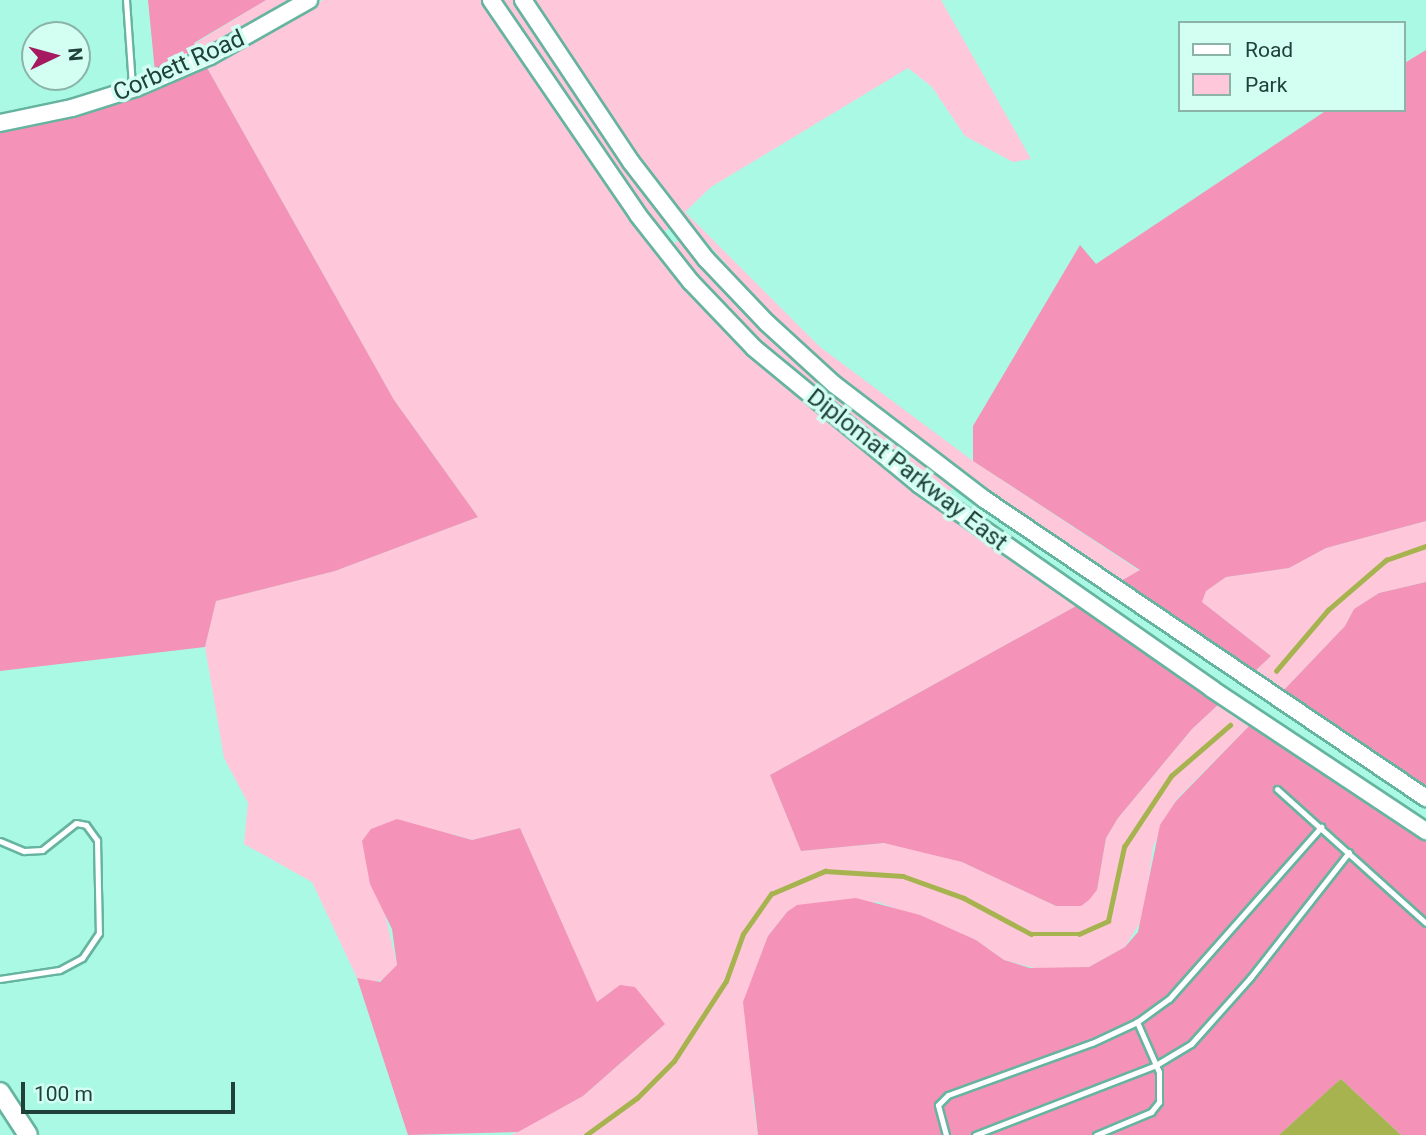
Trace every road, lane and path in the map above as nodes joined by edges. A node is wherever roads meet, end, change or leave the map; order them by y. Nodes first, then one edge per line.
1 (126, 0) edge
2 (309, 0) edge
3 (491, 0) edge
4 (523, 0) edge
5 (132, 89) junction
6 (0, 123) edge
7 (682, 229) junction
8 (661, 244) junction
9 (973, 490) junction
10 (958, 512) junction
11 (1277, 789) dead end
12 (1426, 797) edge
13 (1321, 827) junction
14 (1426, 831) edge
15 (0, 841) edge
16 (1349, 852) junction
17 (1426, 923) edge
18 (0, 979) edge
19 (1137, 1021) junction
20 (1156, 1065) junction
21 (0, 1092) edge
22 (28, 1135) edge
23 (946, 1135) edge
24 (975, 1135) edge
25 (1096, 1135) edge

1 - 5 lane
2 - 5 main road, Corbett Road
3 - 8 main road, Diplomat Parkway East
4 - 7 main road, Diplomat Parkway East
5 - 6 main road, Corbett Road
7 - 8 main road
7 - 9 main road, Diplomat Parkway East
8 - 10 main road, Diplomat Parkway East
9 - 10 main road
9 - 12 main road, Diplomat Parkway East
10 - 14 main road, Diplomat Parkway East
11 - 13 lane
13 - 16 lane
13 - 19 lane
15 - 18 lane
16 - 17 lane
16 - 20 lane
19 - 20 lane
19 - 23 lane
20 - 24 lane
20 - 25 lane
21 - 22 main road

